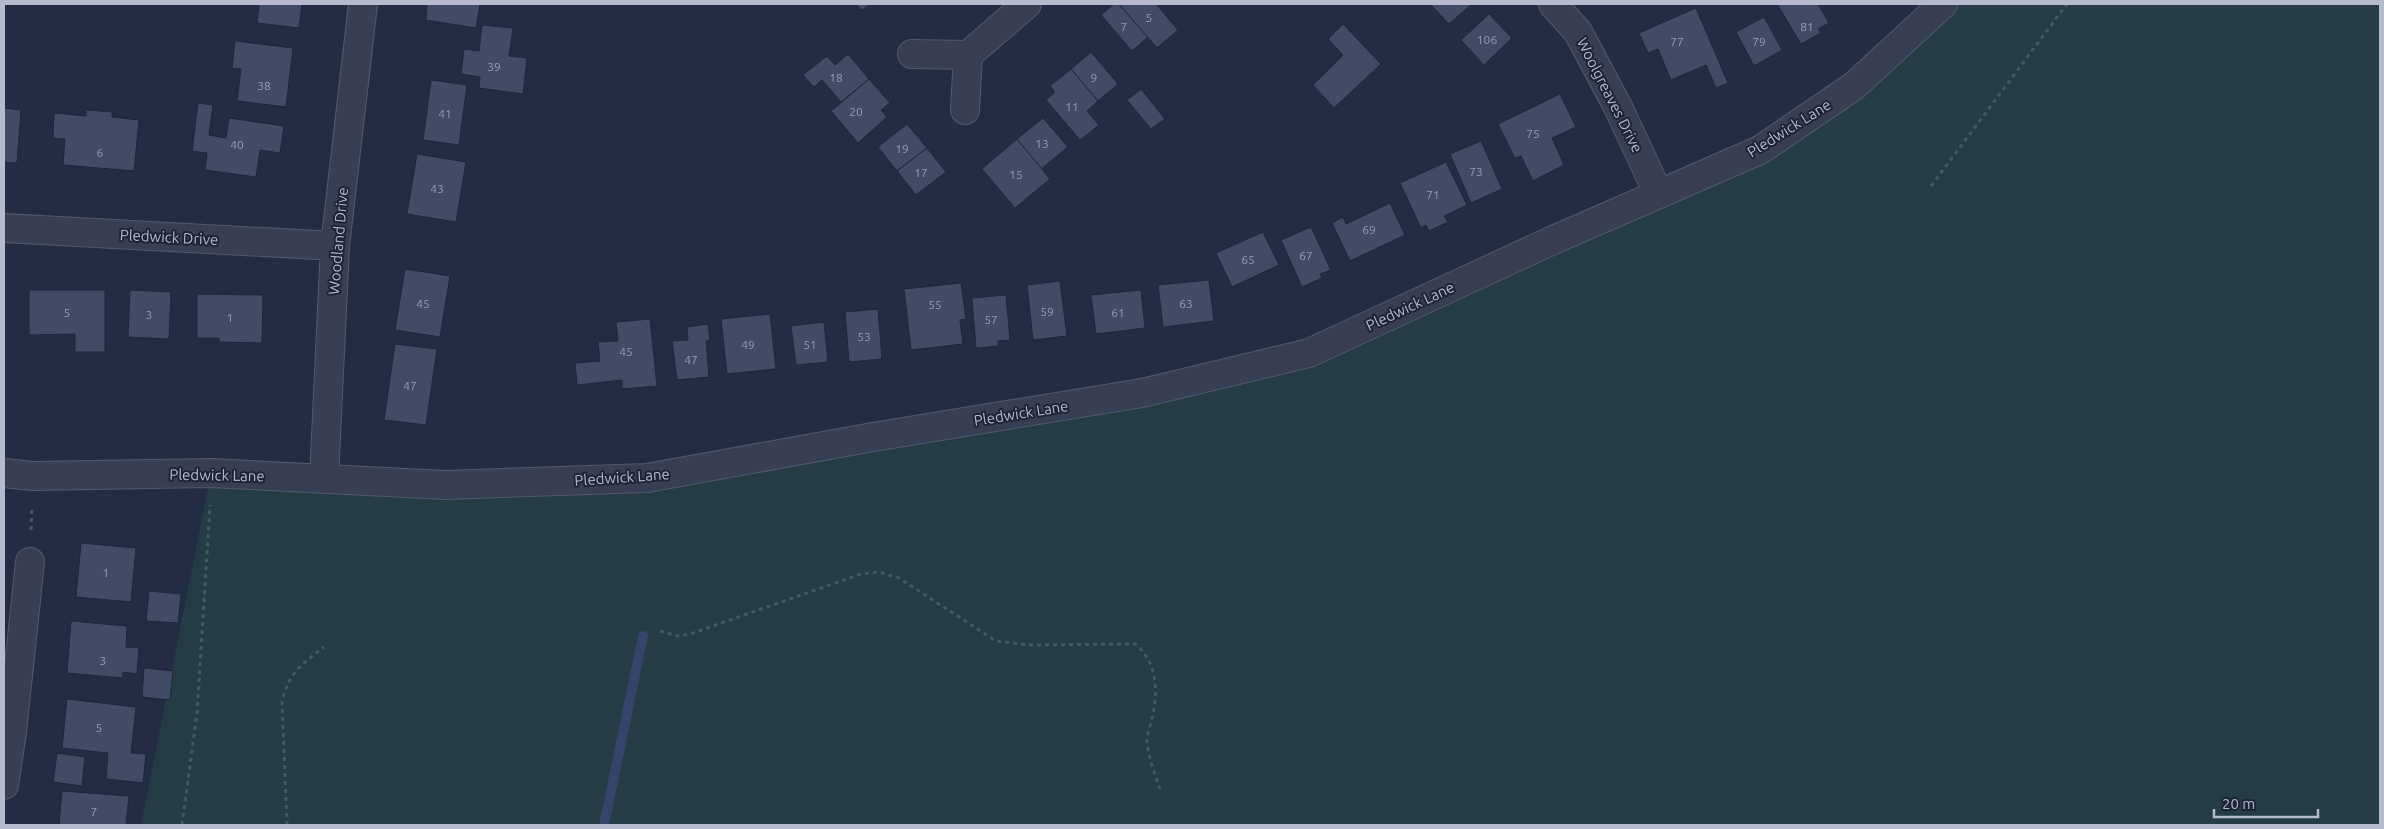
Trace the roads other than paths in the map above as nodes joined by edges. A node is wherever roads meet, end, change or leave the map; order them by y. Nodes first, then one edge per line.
1 (363, 4) edge
2 (1027, 4) edge
3 (1553, 4) edge
4 (1943, 4) edge
5 (912, 54) dead end
6 (968, 55) junction
7 (965, 110) dead end
8 (1658, 193) junction
9 (4, 228) edge
10 (335, 246) junction
11 (4, 472) edge
12 (324, 479) junction
13 (30, 562) road end
14 (14, 616) edge
15 (4, 785) edge

1 - 10 street, Woodland Drive
2 - 6 street
3 - 8 street, Woolgreaves Drive
4 - 8 street, Pledwick Lane
5 - 6 street
6 - 7 street
8 - 12 street, Pledwick Lane
9 - 10 street, Pledwick Drive
10 - 12 street, Woodland Drive
11 - 12 street, Pledwick Lane
13 - 14 street
14 - 15 street

